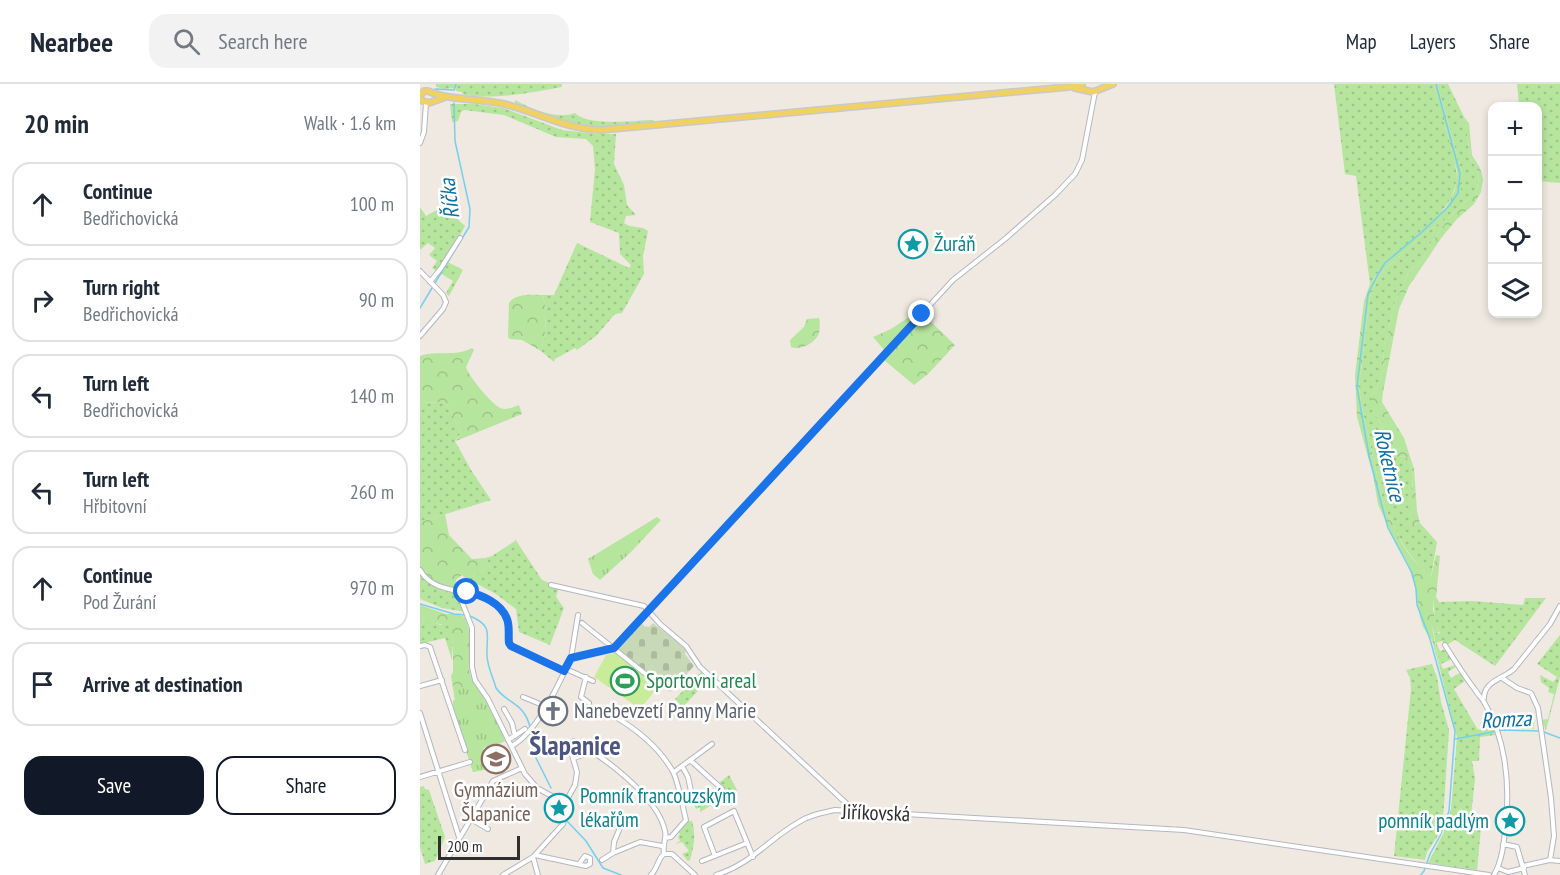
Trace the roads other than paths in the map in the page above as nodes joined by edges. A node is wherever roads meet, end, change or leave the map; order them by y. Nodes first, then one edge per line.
1 (1113, 84) edge
2 (1091, 88) edge
3 (426, 95) edge
4 (420, 143) edge
5 (460, 238) dead end
6 (420, 272) edge
7 (430, 282) junction
8 (420, 336) edge
9 (420, 570) edge
10 (551, 585) dead end
11 (453, 590) junction
12 (1560, 606) edge
13 (648, 612) junction
14 (578, 615) dead end
15 (582, 623) dead end
16 (1445, 645) dead end
17 (420, 646) edge
18 (614, 648) junction
19 (571, 658) junction
20 (565, 670) junction
21 (586, 677) junction
22 (1502, 678) junction
23 (442, 680) junction
24 (593, 681) dead end
25 (658, 684) dead end
26 (420, 686) edge
27 (524, 697) dead end
28 (1484, 699) junction
29 (589, 703) dead end
30 (545, 706) junction
31 (504, 709) dead end
32 (420, 713) edge
33 (614, 716) dead end
34 (526, 730) junction
35 (515, 736) junction
36 (508, 740) junction
37 (712, 744) dead end
38 (512, 746) junction
39 (465, 750) dead end
40 (591, 752) junction
41 (574, 758) junction
42 (690, 760) junction
43 (470, 762) dead end
44 (682, 766) junction
45 (522, 768) junction
46 (438, 771) junction
47 (674, 772) junction
48 (420, 777) edge
49 (722, 789) dead end
50 (692, 796) dead end
51 (564, 805) junction
52 (847, 811) junction
53 (471, 819) junction
54 (622, 823) dead end
55 (488, 829) dead end
56 (460, 838) junction
57 (665, 838) junction
58 (747, 843) junction
59 (1503, 844) junction
60 (662, 846) junction
61 (613, 853) junction
62 (664, 854) junction
63 (534, 856) junction
64 (715, 856) junction
65 (753, 857) junction
66 (602, 860) dead end
67 (1550, 860) junction
68 (702, 861) dead end
69 (1560, 861) edge
70 (579, 864) dead end
71 (1523, 867) junction
72 (1498, 868) junction
73 (1508, 872) junction
74 (653, 874) edge
75 (438, 875) edge
76 (503, 875) edge
77 (538, 875) edge
78 (695, 875) edge
79 (716, 875) edge
80 (1489, 875) edge
81 (1494, 875) edge
82 (1513, 875) edge
83 (1526, 875) edge

1 - 2 main road
2 - 3 main road
2 - 13 street
3 - 4 street
5 - 7 street
6 - 7 street
7 - 8 street
9 - 11 street
10 - 13 street
11 - 20 street
11 - 36 street
12 - 22 street
13 - 18 street
13 - 52 street
14 - 19 street
15 - 18 street
16 - 28 street
17 - 23 street
18 - 19 street
18 - 25 street
19 - 20 street
20 - 21 street
20 - 30 street
21 - 24 street
21 - 29 street
22 - 28 street
22 - 67 street
23 - 26 street
23 - 39 street
27 - 30 street
28 - 59 street
30 - 34 street
31 - 35 street
32 - 46 street
33 - 47 street
34 - 35 street
34 - 38 street
35 - 36 street
36 - 38 street
37 - 42 street
38 - 45 street
40 - 41 street
40 - 41 street
40 - 57 street
41 - 51 street
42 - 44 street
42 - 49 street
43 - 46 street
44 - 47 street
44 - 50 street
45 - 51 street
45 - 53 street
46 - 48 street
46 - 56 street
47 - 57 street
51 - 63 street
52 - 65 street, Jiříkovská
52 - 80 street, Jiříkovská
53 - 55 street
53 - 56 street
54 - 61 street
56 - 75 street
57 - 60 street
58 - 64 street
58 - 64 street
58 - 65 street
59 - 71 street
59 - 72 street
60 - 61 street
60 - 62 street
61 - 66 street
62 - 74 street
62 - 78 street
63 - 70 street
63 - 76 street
63 - 77 street
64 - 68 street
65 - 79 street, Jiříkovská
67 - 69 street
67 - 71 street
71 - 73 street
71 - 83 street
72 - 73 street
72 - 81 street
73 - 82 street

